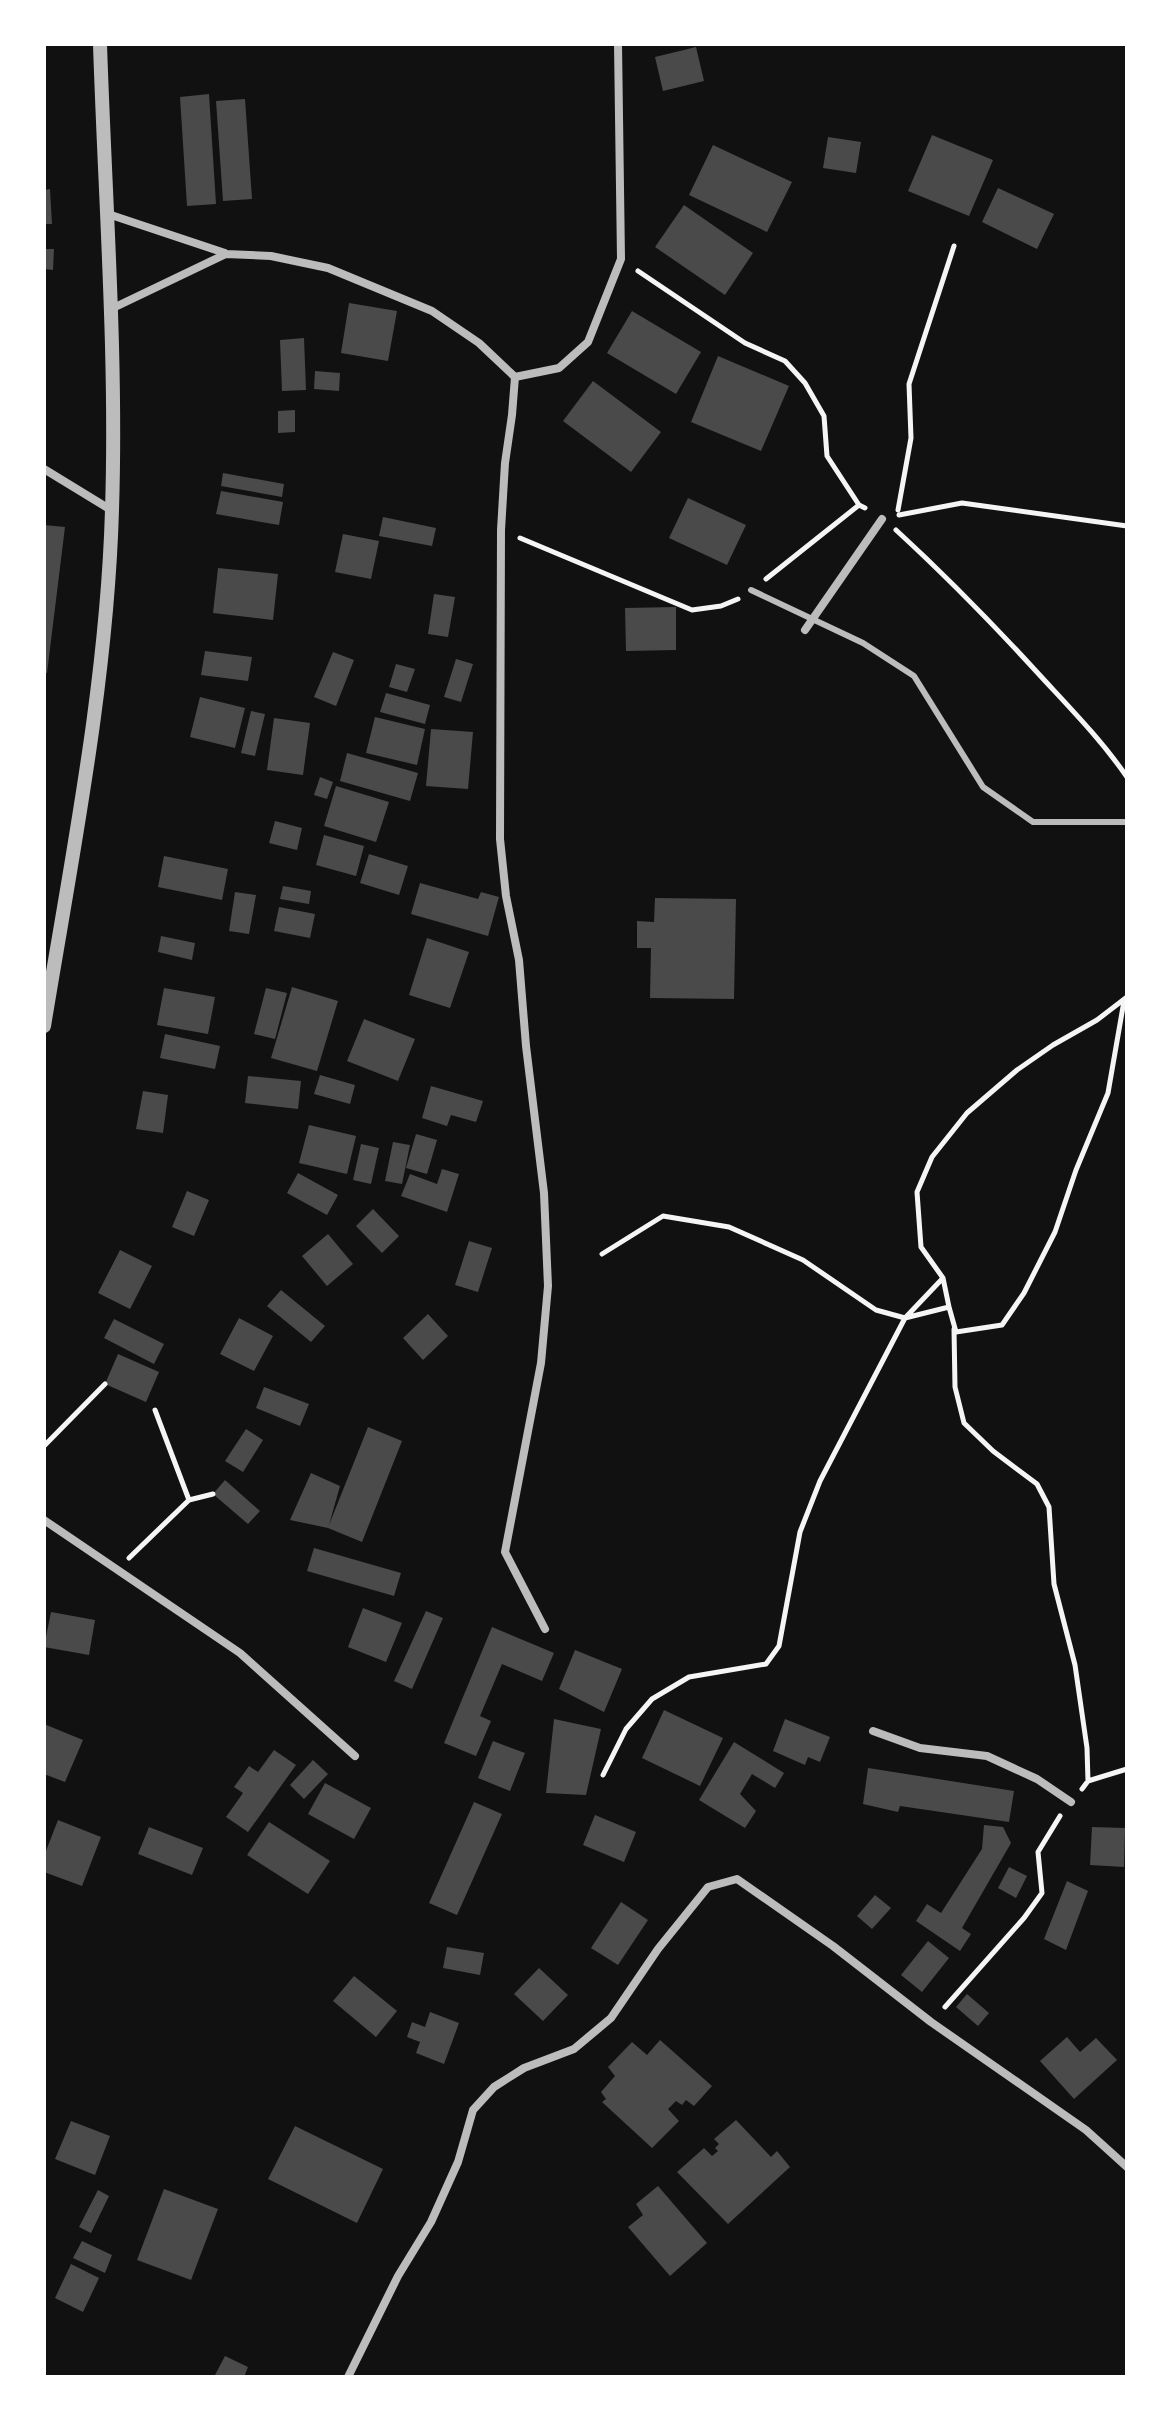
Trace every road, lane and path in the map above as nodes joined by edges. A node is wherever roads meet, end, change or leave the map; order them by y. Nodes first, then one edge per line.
1 (100, 44) edge
2 (618, 44) edge
3 (105, 213) junction
4 (954, 246) dead end
5 (226, 254) junction
6 (621, 259) junction
7 (111, 309) junction
8 (515, 377) junction
9 (44, 469) edge
10 (859, 505) dead end
11 (112, 510) junction
12 (882, 519) dead end
13 (1127, 526) edge
14 (751, 590) dead end
15 (813, 619) junction
16 (805, 630) dead end
17 (1127, 822) edge
18 (1125, 998) edge
19 (44, 1026) edge
20 (602, 1254) dead end
21 (943, 1278) junction
22 (949, 1307) junction
23 (905, 1318) junction
24 (105, 1384) dead end
25 (155, 1410) dead end
26 (44, 1446) edge
27 (213, 1494) dead end
28 (189, 1500) junction
29 (44, 1520) edge
30 (117, 1569) junction
31 (545, 1629) dead end
32 (873, 1731) dead end
33 (355, 1756) dead end
34 (1127, 1769) edge
35 (603, 1775) dead end
36 (1088, 1781) junction
37 (1071, 1802) junction
38 (931, 2022) junction
39 (1127, 2167) edge
40 (348, 2377) edge

1 - 3 street
2 - 6 street
3 - 5 street
3 - 7 street
4 - 13 path
5 - 7 street
5 - 8 street
6 - 8 street
6 - 10 path
7 - 11 street
8 - 31 street
9 - 11 street
11 - 19 street
12 - 15 street
14 - 15 lane
15 - 16 street
15 - 17 lane
18 - 21 path
18 - 22 path
20 - 23 path
21 - 22 path
21 - 23 path
22 - 23 path
22 - 36 path
23 - 35 path
24 - 26 path
25 - 28 path
27 - 28 path
28 - 30 path
29 - 30 street
30 - 33 street
32 - 37 street
34 - 36 path
36 - 37 path
37 - 38 path
38 - 39 street
38 - 40 street

